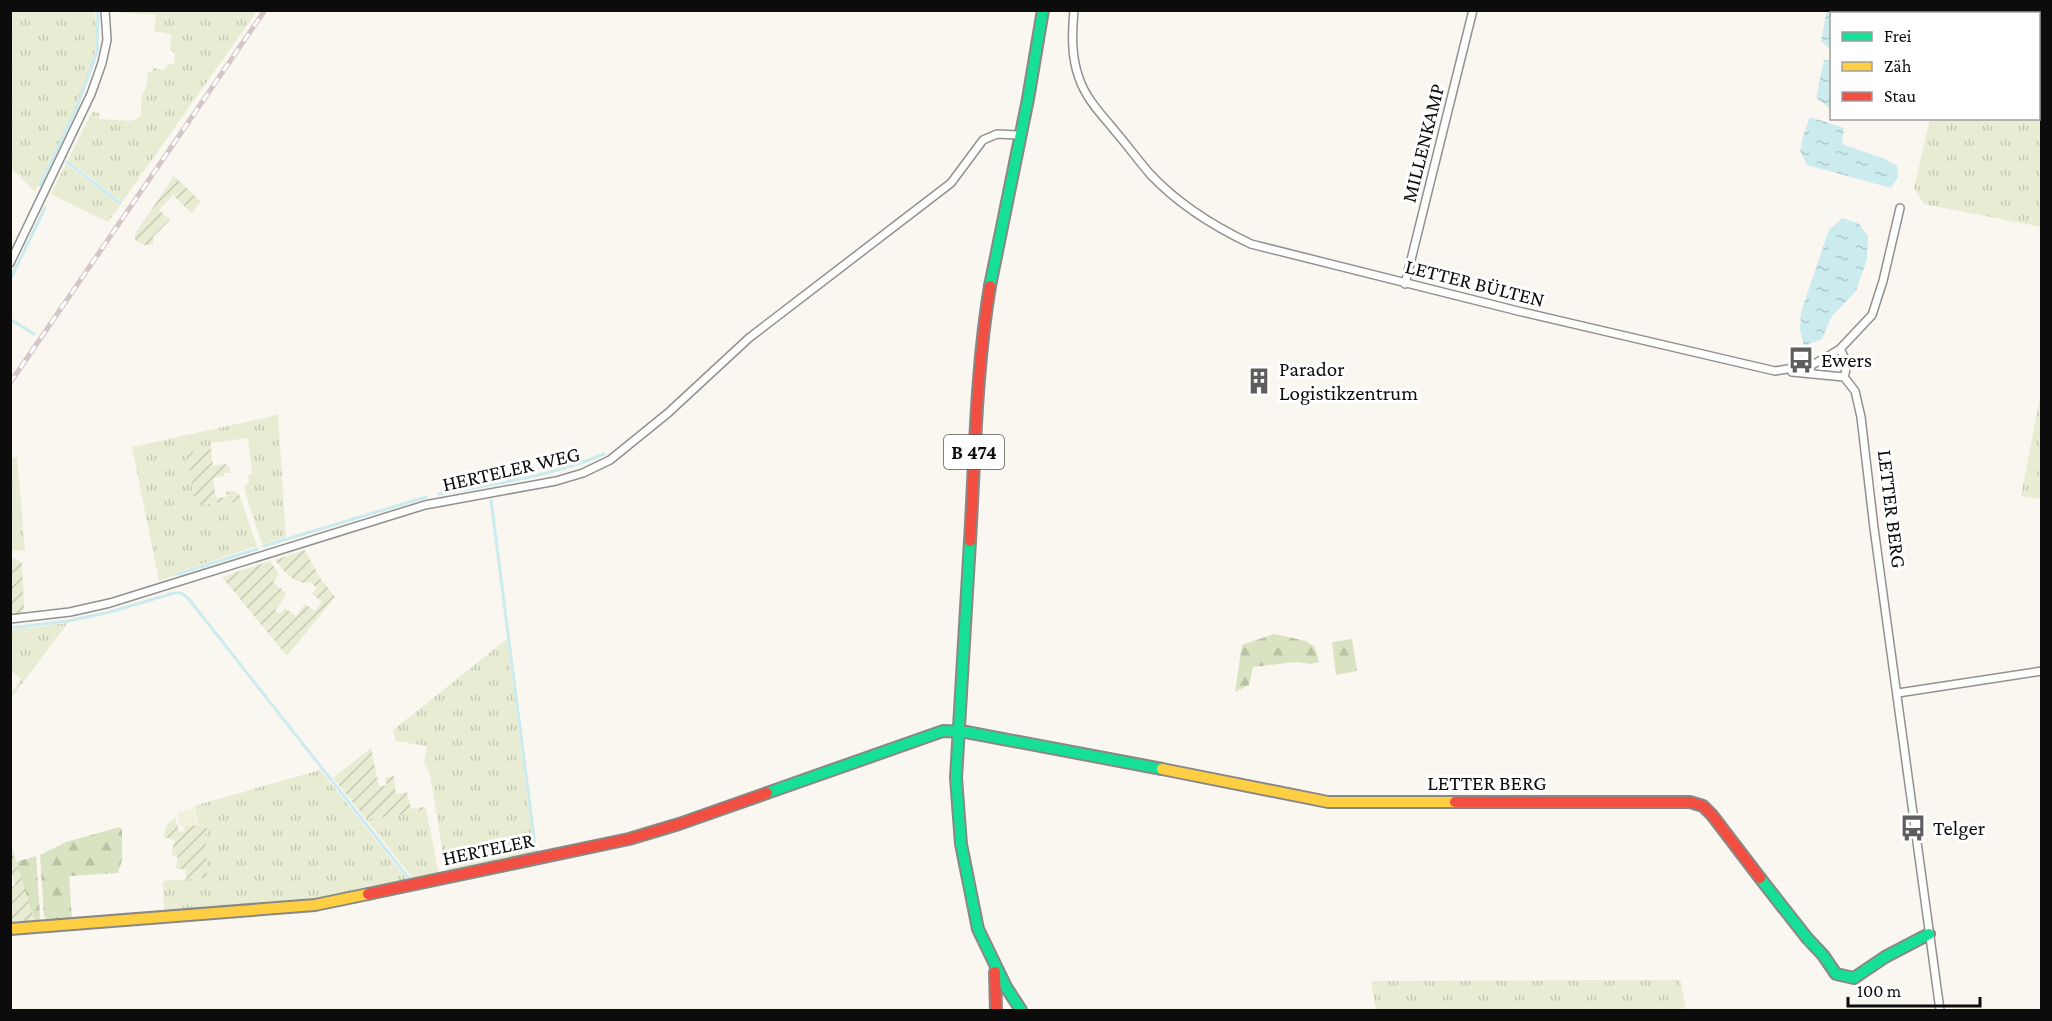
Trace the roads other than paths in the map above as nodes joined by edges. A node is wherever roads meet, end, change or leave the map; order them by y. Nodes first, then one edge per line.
1 (105, 10) edge
2 (1043, 10) edge
3 (1074, 10) edge
4 (1473, 10) edge
5 (1020, 135) junction
6 (1900, 208) dead end
7 (10, 263) edge
8 (1405, 284) junction
9 (1840, 349) junction
10 (1783, 370) junction
11 (1844, 377) junction
12 (10, 619) edge
13 (2042, 671) edge
14 (1898, 693) junction
15 (958, 732) junction
16 (10, 929) edge
17 (1929, 934) junction
18 (994, 962) junction
19 (996, 1011) edge
20 (1020, 1011) edge
21 (1940, 1011) edge

1 - 7 street
2 - 5 street, B 474
3 - 8 street, LETTER BÜLTEN
4 - 8 street, MILLENKAMP
5 - 12 street, HERTELER WEG
5 - 15 street, B 474
6 - 9 street, LETTER BÜLTEN
8 - 10 street, LETTER BÜLTEN
9 - 10 street, LETTER BÜLTEN
9 - 11 street
10 - 11 street
11 - 14 street, LETTER BERG
13 - 14 street
14 - 17 street, LETTER BERG
15 - 16 street, HERTELER
15 - 17 street, LETTER BERG
15 - 18 street, B 474
17 - 21 street, LETTER BERG
18 - 19 street
18 - 20 street, B 474

